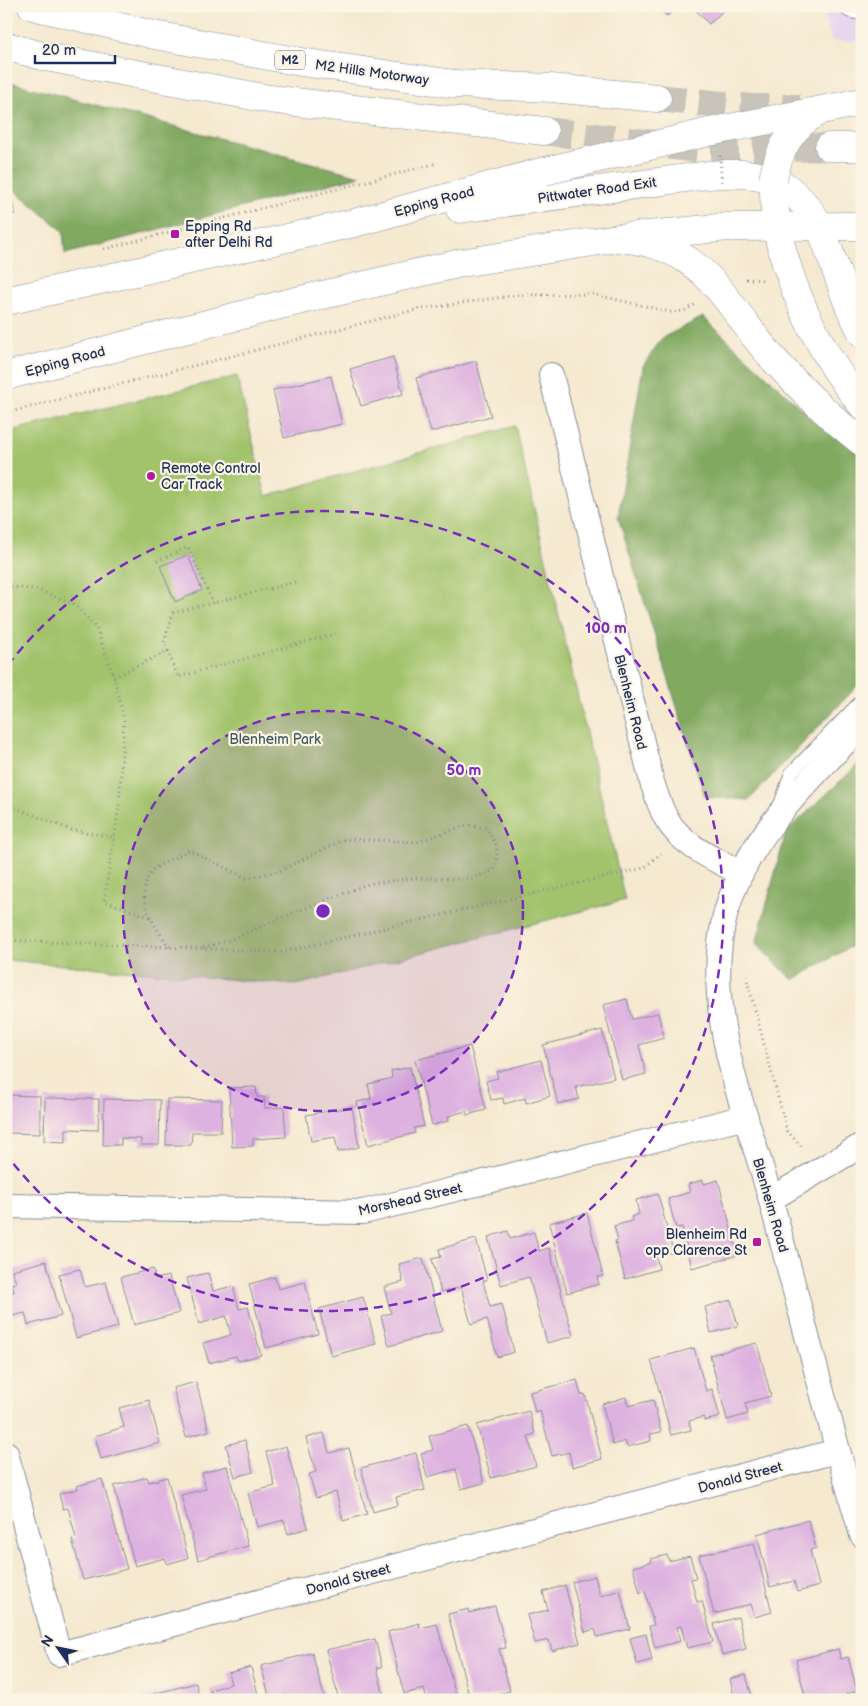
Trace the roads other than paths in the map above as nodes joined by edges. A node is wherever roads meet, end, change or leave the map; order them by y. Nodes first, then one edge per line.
1 (32, 6) edge
2 (6, 46) edge
3 (657, 98) tunnel mouth
4 (862, 102) edge
5 (821, 110) junction
6 (544, 131) tunnel mouth
7 (829, 147) tunnel mouth
8 (862, 147) edge
9 (779, 185) junction
10 (354, 223) junction
11 (776, 226) junction
12 (820, 226) junction
13 (862, 226) edge
14 (618, 238) junction
15 (6, 301) edge
16 (862, 332) edge
17 (551, 375) dead end
18 (6, 376) edge
19 (854, 396) edge
20 (862, 418) edge
21 (862, 442) edge
22 (862, 700) edge
23 (862, 725) edge
24 (777, 814) junction
25 (741, 873) junction
26 (746, 1117) junction
27 (862, 1145) edge
28 (771, 1199) junction
29 (6, 1206) edge
30 (837, 1451) junction
31 (6, 1453) edge
32 (862, 1535) edge

1 - 3 main road, M2 Hills Motorway / M2
2 - 6 main road
4 - 5 main road, Epping Road, bridge
5 - 9 main road, bridge
5 - 10 main road, Epping Road, bridge
7 - 8 main road
9 - 10 main road, Pittwater Road Exit
9 - 11 main road
9 - 12 main road
10 - 15 main road, Epping Road
11 - 12 main road, Epping Road
11 - 14 main road, Epping Road
11 - 19 main road
12 - 13 main road, Epping Road
12 - 16 main road
14 - 18 main road, Epping Road
14 - 21 main road
17 - 25 street, Blenheim Road
19 - 20 lane
22 - 24 lane
23 - 24 street, Blenheim Road
24 - 25 street, Blenheim Road
25 - 26 street, Blenheim Road
26 - 28 street, Blenheim Road
26 - 29 street, Morshead Street
27 - 28 street
28 - 30 street, Blenheim Road
30 - 31 street, Donald Street
30 - 32 street, Blenheim Road

